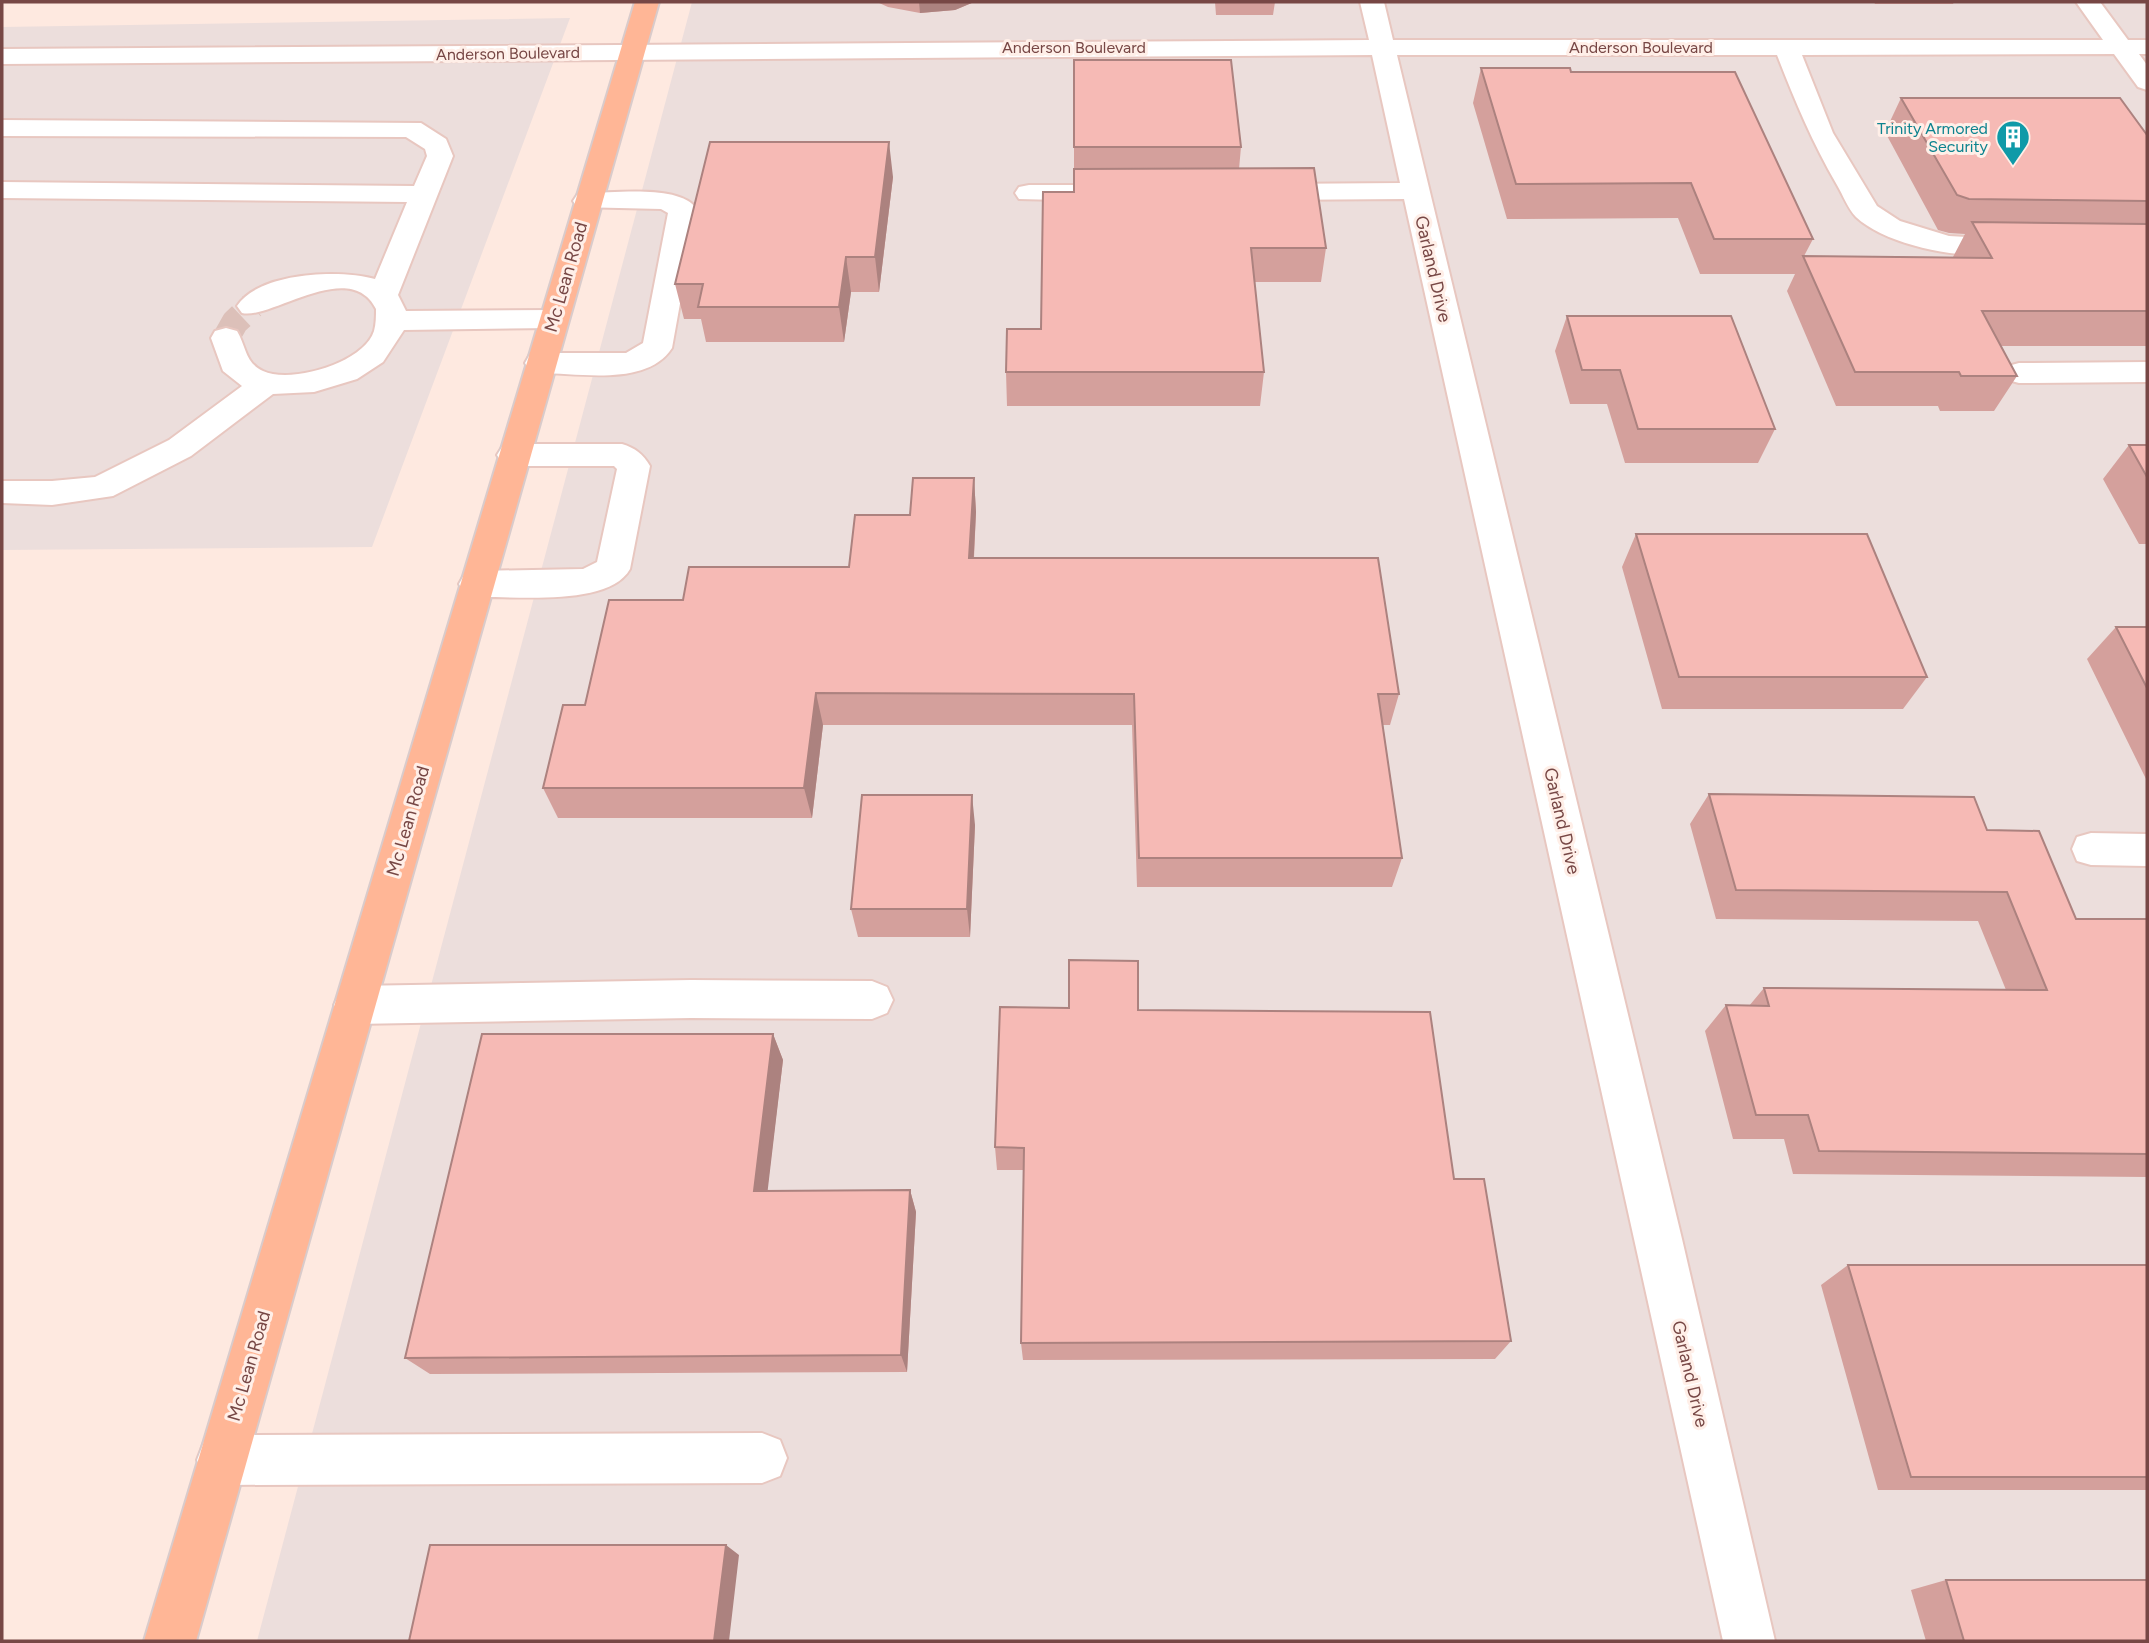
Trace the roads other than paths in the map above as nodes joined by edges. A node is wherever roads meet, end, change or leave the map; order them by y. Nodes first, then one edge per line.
1 (647, 2) edge
2 (1372, 2) edge
3 (2088, 2) edge
4 (1381, 47) junction
5 (1786, 47) junction
6 (2122, 47) junction
7 (2147, 47) edge
8 (631, 52) junction
9 (2, 57) edge
10 (2147, 82) edge
11 (2, 128) edge
12 (2, 190) edge
13 (1415, 191) junction
14 (1125, 192) edge
15 (1236, 192) edge
16 (1029, 193) dead end
17 (425, 194) junction
18 (587, 201) junction
19 (2038, 246) edge
20 (252, 306) tunnel mouth
21 (388, 309) junction
22 (553, 319) junction
23 (226, 338) dead end
24 (540, 363) junction
25 (2147, 372) edge
26 (2019, 373) edge
27 (267, 383) junction
28 (513, 455) junction
29 (2, 492) edge
30 (476, 584) junction
31 (2091, 849) dead end
32 (2147, 850) edge
33 (872, 1000) dead end
34 (355, 1005) junction
35 (762, 1458) dead end
36 (222, 1460) junction
37 (170, 1641) edge
38 (1749, 1641) edge

1 - 8 main road, Mc Lean Road
2 - 4 street, Garland Drive
3 - 6 street
4 - 5 street, Anderson Boulevard
4 - 8 street, Anderson Boulevard
4 - 13 street, Garland Drive
5 - 6 street, Anderson Boulevard
5 - 19 street
6 - 7 street, Anderson Boulevard
6 - 10 street
8 - 9 street, Anderson Boulevard
8 - 18 main road, Mc Lean Road
11 - 17 street
12 - 17 street
13 - 15 street
13 - 38 street, Garland Drive
14 - 16 street
17 - 21 street
18 - 22 main road, Mc Lean Road
18 - 24 street
20 - 21 street
21 - 22 street
21 - 27 street
22 - 24 main road, Mc Lean Road
23 - 27 street
24 - 28 main road, Mc Lean Road
25 - 26 street
27 - 29 street
28 - 30 main road, Mc Lean Road
28 - 30 street
30 - 34 main road, Mc Lean Road
31 - 32 street
33 - 34 street
34 - 36 main road, Mc Lean Road
35 - 36 street
36 - 37 main road, Mc Lean Road

